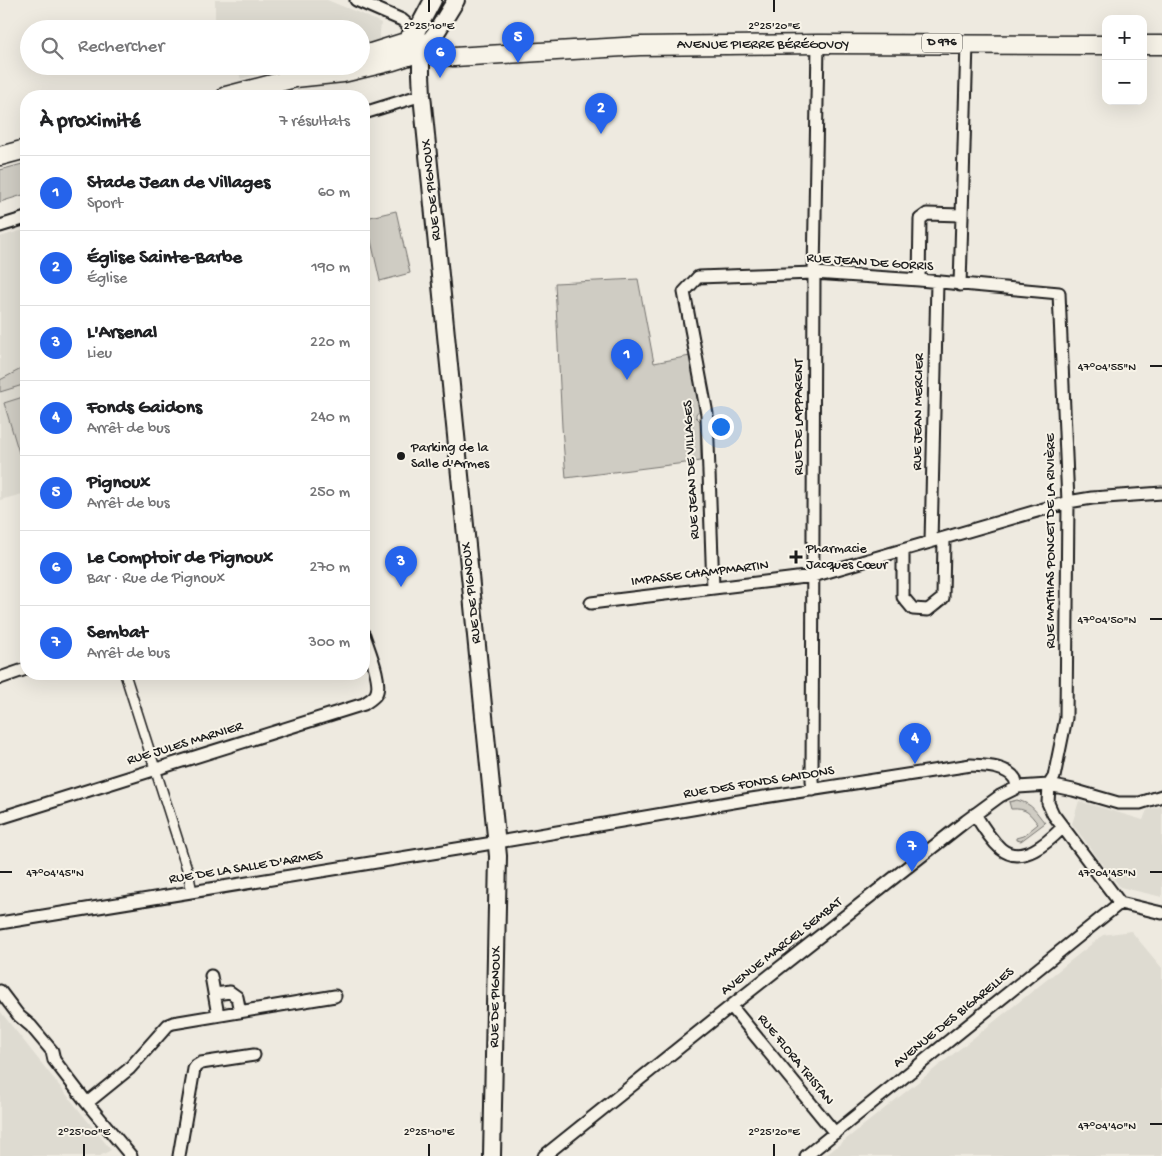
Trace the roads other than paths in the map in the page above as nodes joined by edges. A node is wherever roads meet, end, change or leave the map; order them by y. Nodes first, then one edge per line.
1 (356, 0) edge
2 (433, 0) edge
3 (444, 0) edge
4 (456, 0) edge
5 (409, 37) junction
6 (818, 44) junction
7 (967, 44) junction
8 (1102, 45) edge
9 (370, 52) edge
10 (421, 52) junction
11 (370, 67) edge
12 (297, 75) edge
13 (324, 75) edge
14 (295, 78) junction
15 (249, 90) edge
16 (422, 95) junction
17 (370, 111) edge
18 (20, 151) edge
19 (0, 156) edge
20 (961, 214) junction
21 (20, 220) edge
22 (0, 226) edge
23 (814, 273) junction
24 (919, 280) junction
25 (937, 282) junction
26 (960, 285) junction
27 (684, 292) joint
28 (1059, 293) joint
29 (1162, 493) edge
30 (1068, 502) junction
31 (944, 539) junction
32 (931, 542) junction
33 (903, 550) junction
34 (813, 576) junction
35 (713, 588) junction
36 (591, 603) dead end
37 (370, 655) edge
38 (20, 671) edge
39 (0, 678) edge
40 (127, 680) edge
41 (155, 769) junction
42 (1049, 785) junction
43 (1018, 787) junction
44 (813, 790) junction
45 (1162, 796) edge
46 (0, 818) edge
47 (970, 818) junction
48 (1062, 828) junction
49 (497, 842) junction
50 (192, 892) junction
51 (1120, 903) junction
52 (1162, 913) edge
53 (0, 923) edge
54 (212, 976) dead end
55 (0, 991) edge
56 (215, 994) junction
57 (335, 996) dead end
58 (731, 1006) junction
59 (240, 1012) junction
60 (218, 1015) junction
61 (254, 1056) dead end
62 (87, 1103) junction
63 (835, 1133) junction
64 (132, 1156) edge
65 (179, 1156) edge
66 (492, 1156) edge
67 (544, 1156) edge
68 (806, 1156) edge

1 - 5 street
2 - 5 main road
3 - 10 main road, RUE DE PIGNOUX
4 - 10 main road
5 - 9 main road
5 - 10 main road
6 - 7 main road, AVENUE PIERRE BÉRÉGOVOY / D 976
6 - 10 main road, AVENUE PIERRE BÉRÉGOVOY / D 976
6 - 23 street, RUE DE LAPPARENT
7 - 8 main road, AVENUE PIERRE BÉRÉGOVOY / D 976
7 - 20 street
10 - 11 main road
10 - 16 main road, RUE DE PIGNOUX
12 - 14 main road
13 - 14 main road
14 - 15 main road
16 - 17 street
16 - 49 main road, RUE DE PIGNOUX
18 - 19 main road
20 - 24 street
20 - 26 street
21 - 22 street
23 - 24 street, RUE JEAN DE GORRIS
23 - 27 street, RUE JEAN DE GORRIS
23 - 34 street, RUE DE LAPPARENT
24 - 25 street, RUE JEAN DE GORRIS
25 - 26 street, RUE JEAN DE GORRIS
25 - 32 street, RUE JEAN MERCIER
26 - 28 street, RUE JEAN DE GORRIS
27 - 35 street, RUE JEAN DE VILLAGES
28 - 30 street, RUE MATHIAS PONCET DE LA RIVIÈRE
29 - 30 street, IMPASSE CHAMPMARTIN
30 - 31 street, IMPASSE CHAMPMARTIN
30 - 42 street, RUE MATHIAS PONCET DE LA RIVIÈRE
31 - 32 street, IMPASSE CHAMPMARTIN
31 - 33 street
32 - 33 street, IMPASSE CHAMPMARTIN
33 - 34 street, IMPASSE CHAMPMARTIN
34 - 35 street, IMPASSE CHAMPMARTIN
34 - 44 street, RUE DE LAPPARENT
35 - 36 street, IMPASSE CHAMPMARTIN
37 - 41 street, RUE JULES MARNIER
38 - 39 street
40 - 41 street
41 - 46 street, RUE JULES MARNIER
41 - 50 street
42 - 43 street, AVENUE MARCEL SEMBAT
42 - 45 street, AVENUE MARCEL SEMBAT
42 - 48 street
43 - 44 street, RUE DES FONDS GAIDONS
43 - 47 street, AVENUE MARCEL SEMBAT
44 - 49 street, RUE DES FONDS GAIDONS
47 - 48 street
47 - 58 street, AVENUE MARCEL SEMBAT
48 - 51 street
49 - 50 street, RUE DE LA SALLE D'ARMES
49 - 66 main road, RUE DE PIGNOUX
50 - 53 street, RUE DE LA SALLE D'ARMES
51 - 52 street
51 - 63 street, AVENUE DES BIGARELLES
54 - 56 street
55 - 62 street
56 - 59 street
56 - 60 street
57 - 59 street
58 - 63 street, RUE FLORA TRISTAN
58 - 67 street, AVENUE MARCEL SEMBAT
59 - 60 street
60 - 62 street
61 - 65 street
62 - 64 street
63 - 68 street, AVENUE DES BIGARELLES

